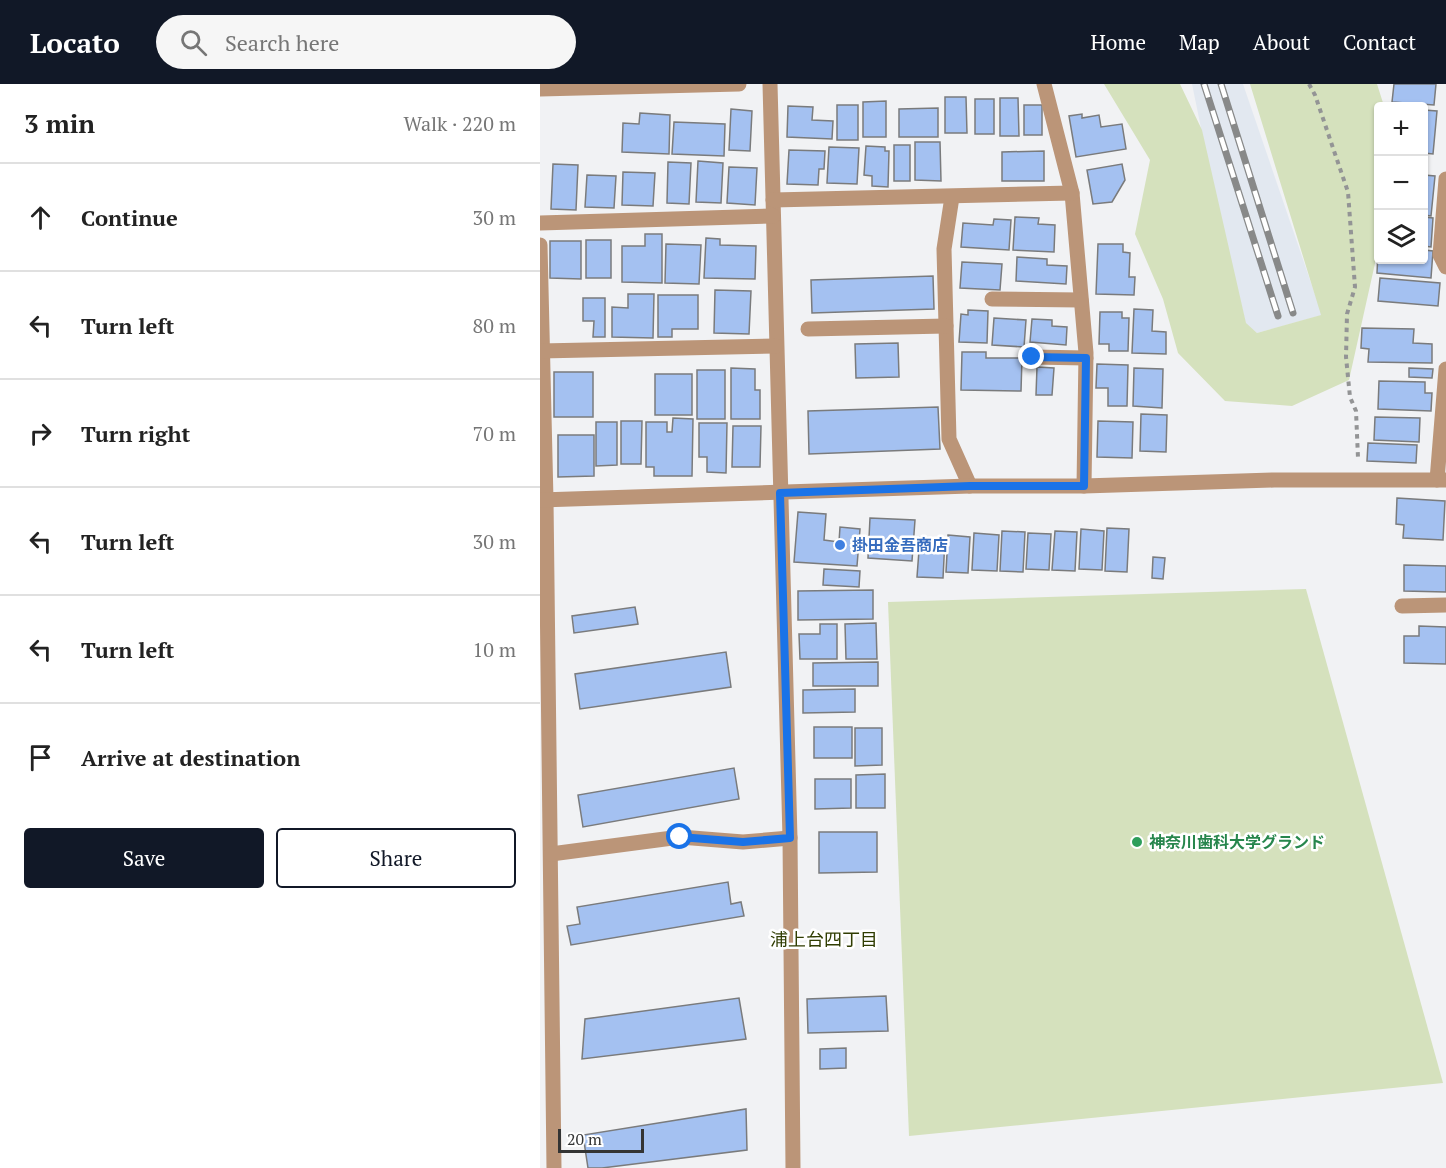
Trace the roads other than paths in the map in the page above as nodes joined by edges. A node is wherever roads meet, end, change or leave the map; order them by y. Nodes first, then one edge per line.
1 (739, 84) edge
2 (770, 84) edge
3 (1044, 84) edge
4 (540, 89) edge
5 (1446, 179) edge
6 (1072, 193) junction
7 (952, 197) junction
8 (773, 200) junction
9 (773, 216) junction
10 (540, 224) edge
11 (540, 245) edge
12 (1446, 267) edge
13 (992, 299) dead end
14 (1081, 300) junction
15 (946, 326) junction
16 (808, 329) dead end
17 (776, 346) junction
18 (542, 351) edge
19 (1032, 357) dead end
20 (1086, 358) junction
21 (1446, 369) edge
22 (1441, 480) edge
23 (970, 486) junction
24 (1084, 486) junction
25 (780, 493) junction
26 (543, 500) edge
27 (1446, 605) edge
28 (1402, 606) dead end
29 (790, 838) junction
30 (551, 854) junction
31 (554, 1168) edge
32 (793, 1168) edge

1 - 4 street
2 - 8 street
3 - 6 street
5 - 12 street
6 - 7 street
6 - 14 street
7 - 8 street
7 - 15 street
8 - 9 street
9 - 10 street
9 - 17 street
11 - 18 street
13 - 14 street
14 - 20 street
15 - 16 street
15 - 23 street
17 - 18 street
17 - 25 street
18 - 26 street
19 - 20 street
20 - 24 street
21 - 22 street
22 - 24 street
23 - 24 street
23 - 25 street
25 - 26 street
25 - 29 street
26 - 30 street
27 - 28 street
29 - 30 street
29 - 32 street
30 - 31 street

